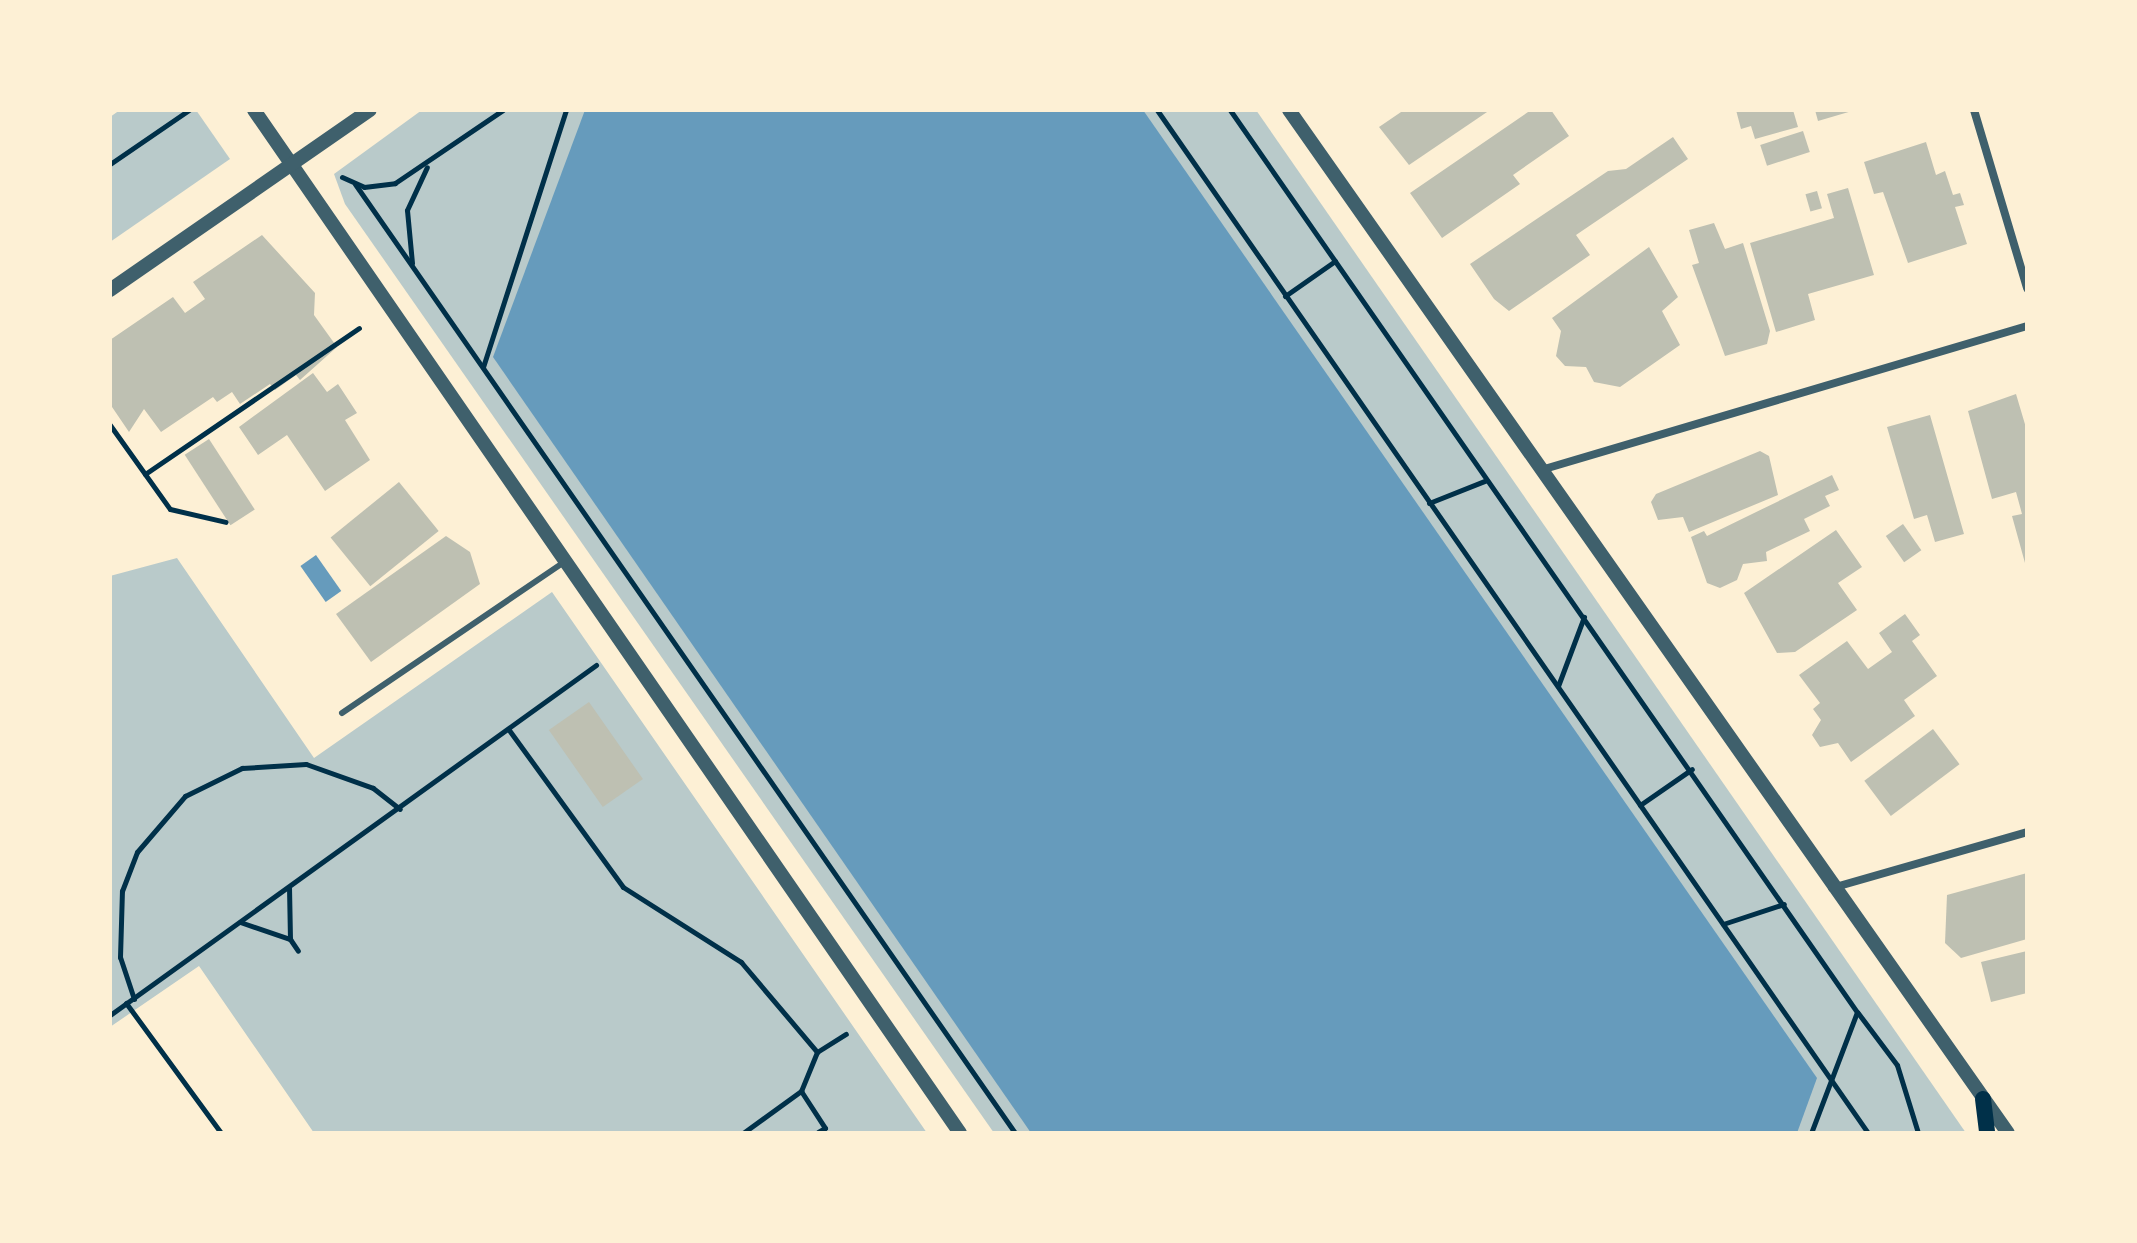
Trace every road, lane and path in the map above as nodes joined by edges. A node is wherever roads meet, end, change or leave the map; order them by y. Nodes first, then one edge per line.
1 (189, 110) edge
2 (254, 110) edge
3 (370, 110) edge
4 (503, 110) edge
5 (566, 110) edge
6 (1157, 110) edge
7 (1165, 110) edge
8 (1230, 110) edge
9 (1289, 110) edge
10 (1974, 110) edge
11 (1163, 118) junction
12 (430, 163) junction
13 (110, 164) edge
14 (292, 164) junction
15 (342, 177) dead end
16 (355, 184) junction
17 (1335, 261) junction
18 (412, 267) junction
19 (2027, 288) edge
20 (110, 290) edge
21 (1285, 296) junction
22 (2027, 326) edge
23 (359, 328) dead end
24 (482, 368) junction
25 (110, 425) edge
26 (1540, 470) junction
27 (145, 474) junction
28 (1487, 480) junction
29 (1429, 503) junction
30 (226, 522) dead end
31 (566, 561) junction
32 (1585, 616) junction
33 (596, 665) dead end
34 (1557, 687) junction
35 (342, 713) dead end
36 (509, 730) junction
37 (1692, 769) junction
38 (1640, 805) junction
39 (400, 809) junction
40 (2027, 832) edge
41 (289, 887) junction
42 (1831, 889) junction
43 (1784, 904) junction
44 (240, 922) junction
45 (1723, 924) junction
46 (290, 939) junction
47 (298, 951) dead end
48 (134, 999) junction
49 (126, 1003) junction
50 (1857, 1012) junction
51 (110, 1015) edge
52 (846, 1034) dead end
53 (817, 1052) junction
54 (1830, 1078) junction
55 (801, 1091) junction
56 (1983, 1099) junction
57 (818, 1132) edge
58 (221, 1133) edge
59 (743, 1133) edge
60 (960, 1133) edge
61 (1015, 1133) edge
62 (1811, 1133) edge
63 (1868, 1133) edge
64 (1918, 1133) edge
65 (1987, 1133) edge
66 (2008, 1133) edge

1 - 13 path
2 - 14 street
3 - 14 street
4 - 12 path
5 - 24 path
6 - 11 path
7 - 11 path
8 - 17 path
9 - 26 street
10 - 19 street
11 - 21 path
12 - 16 path
12 - 18 path
14 - 20 street
14 - 31 street
15 - 16 path
16 - 18 path
17 - 21 path
17 - 28 path
18 - 24 path
21 - 29 path
22 - 26 street
23 - 27 path
24 - 61 path
25 - 27 path
26 - 42 street
27 - 30 path
28 - 29 path
28 - 32 path
29 - 34 path
31 - 35 lane
31 - 60 street
32 - 34 path
32 - 37 path
33 - 36 path
34 - 38 path
36 - 39 path
36 - 53 path
37 - 38 path
37 - 43 path
38 - 45 path
39 - 41 path
39 - 48 path
40 - 42 street
41 - 44 path
41 - 46 path
42 - 56 street
43 - 45 path
43 - 50 path
44 - 46 path
44 - 48 path
45 - 54 path
46 - 47 path
48 - 49 path
49 - 51 path
49 - 58 path
50 - 54 path
50 - 64 path
52 - 53 path
53 - 55 path
54 - 62 path
54 - 63 path
55 - 57 path
55 - 59 path
56 - 65 main road
56 - 66 street

